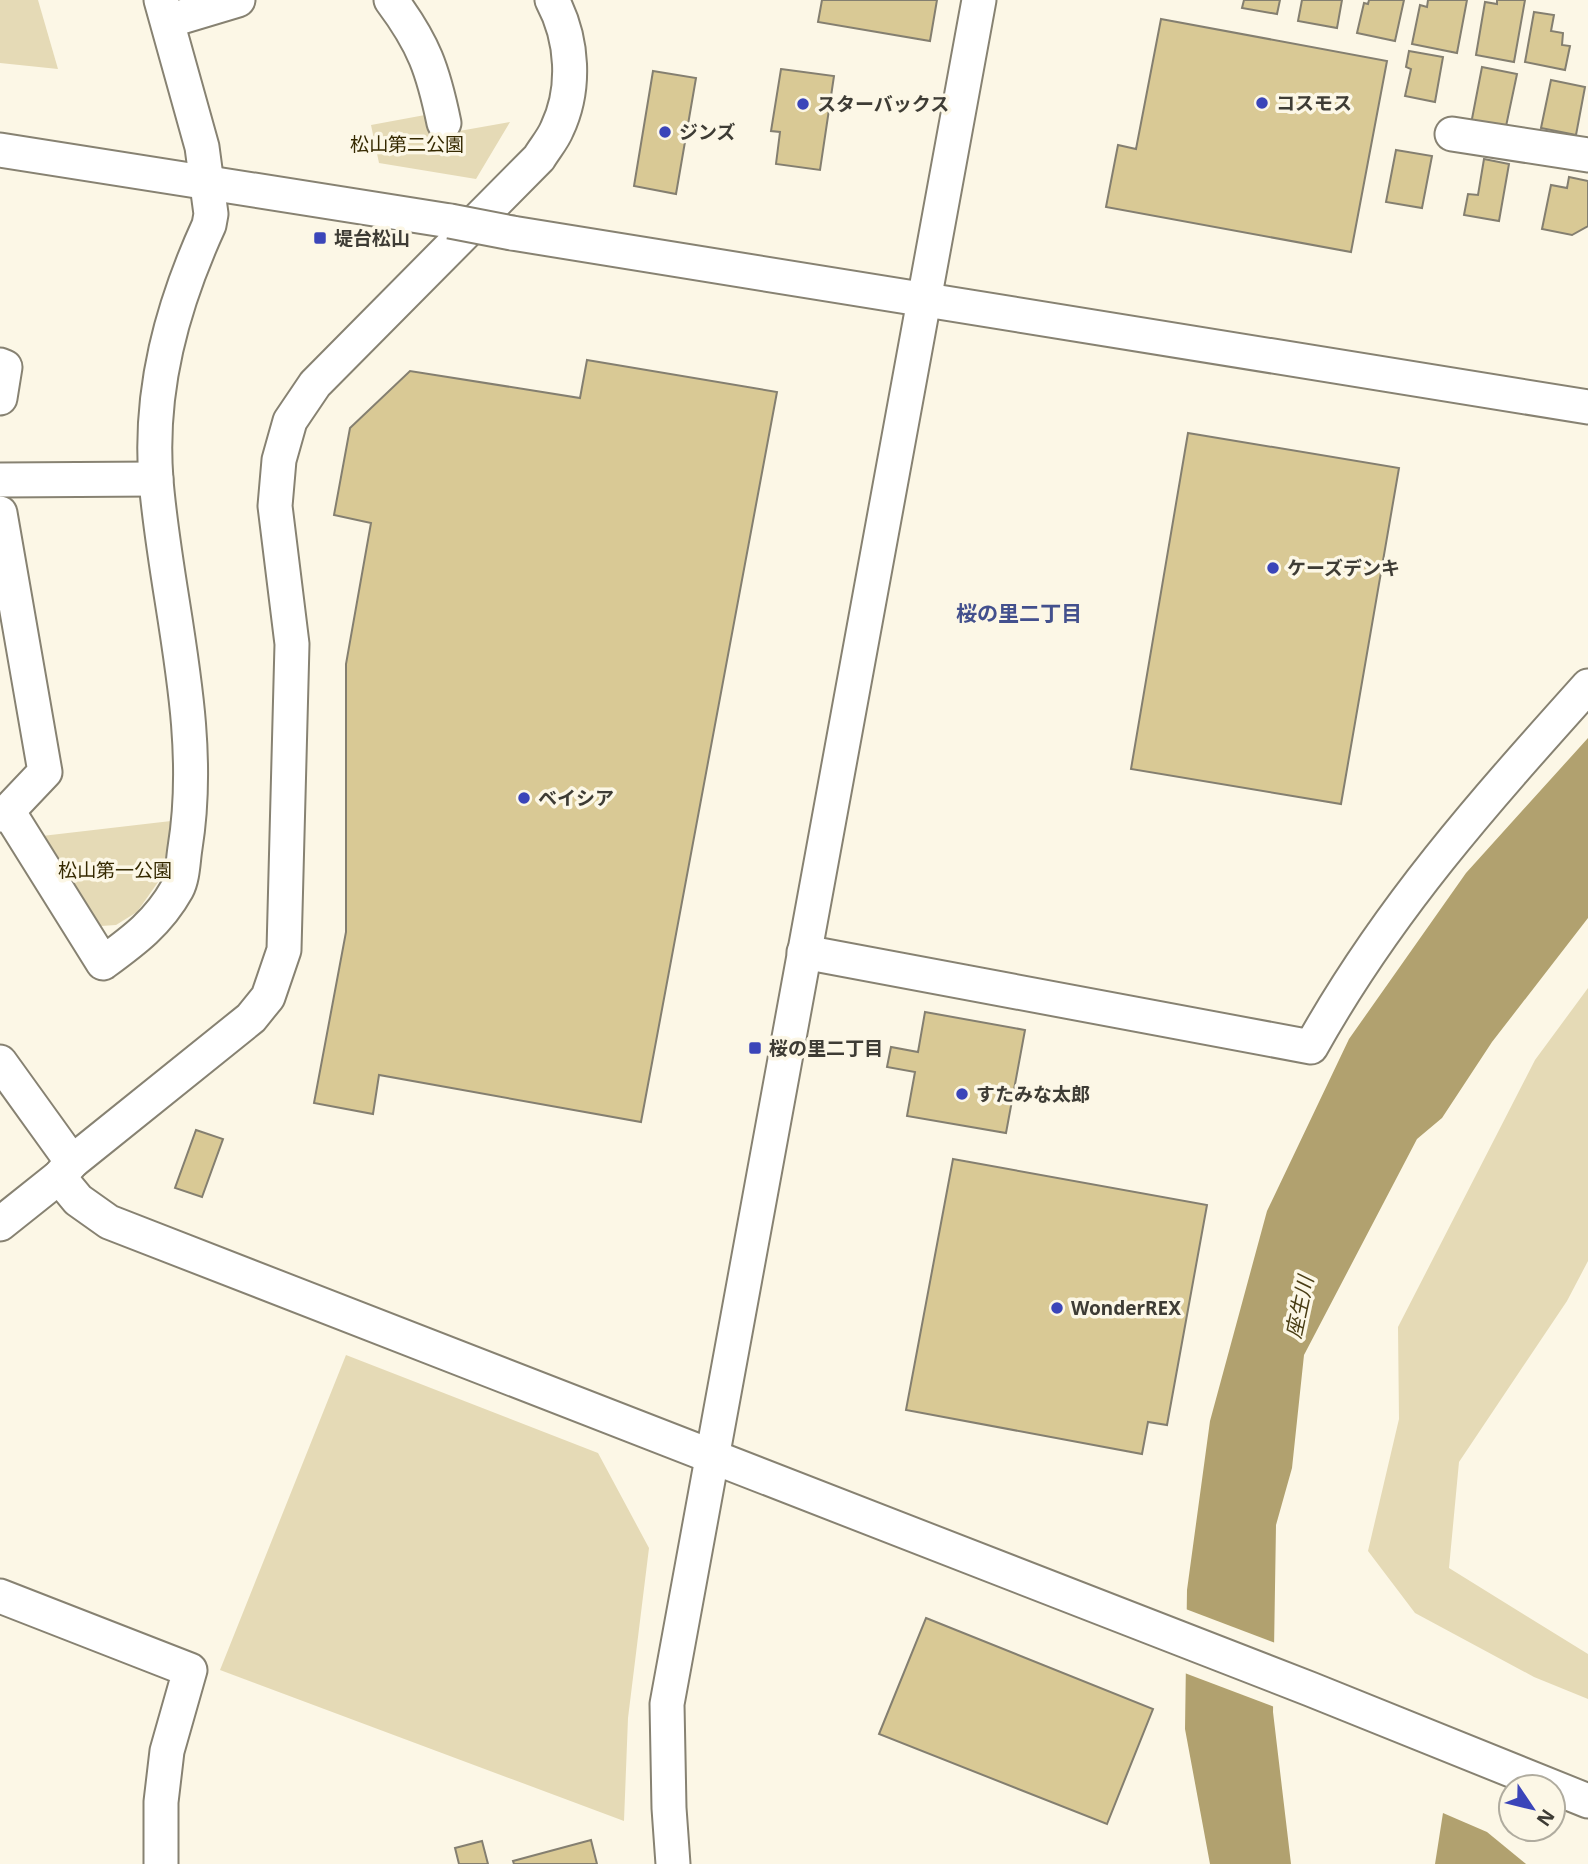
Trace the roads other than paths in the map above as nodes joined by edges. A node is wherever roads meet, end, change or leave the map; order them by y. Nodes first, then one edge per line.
1 (238, 0) edge
2 (391, 0) edge
3 (552, 0) edge
4 (979, 0) edge
5 (165, 11) edge
6 (444, 123) dead end
7 (1452, 134) dead end
8 (0, 150) edge
9 (1588, 155) edge
10 (208, 183) junction
11 (926, 300) junction
12 (0, 365) edge
13 (0, 398) edge
14 (1588, 407) edge
15 (156, 479) junction
16 (0, 480) edge
17 (0, 513) edge
18 (1588, 686) edge
19 (4, 813) edge
20 (804, 952) junction
21 (0, 1062) edge
22 (65, 1169) junction
23 (0, 1224) edge
24 (712, 1455) junction
25 (0, 1596) edge
26 (1588, 1801) edge
27 (161, 1864) edge
28 (673, 1864) edge

1 - 5 street
2 - 6 street
3 - 22 street
4 - 11 street
5 - 10 street
7 - 9 street
8 - 10 street
10 - 11 street, bridge
10 - 15 street
11 - 14 street
11 - 20 street
12 - 13 street
15 - 16 street
15 - 19 street
17 - 19 street
18 - 20 street
20 - 24 street
21 - 22 street
22 - 23 street
22 - 24 street
24 - 26 street
24 - 28 street
25 - 27 street

